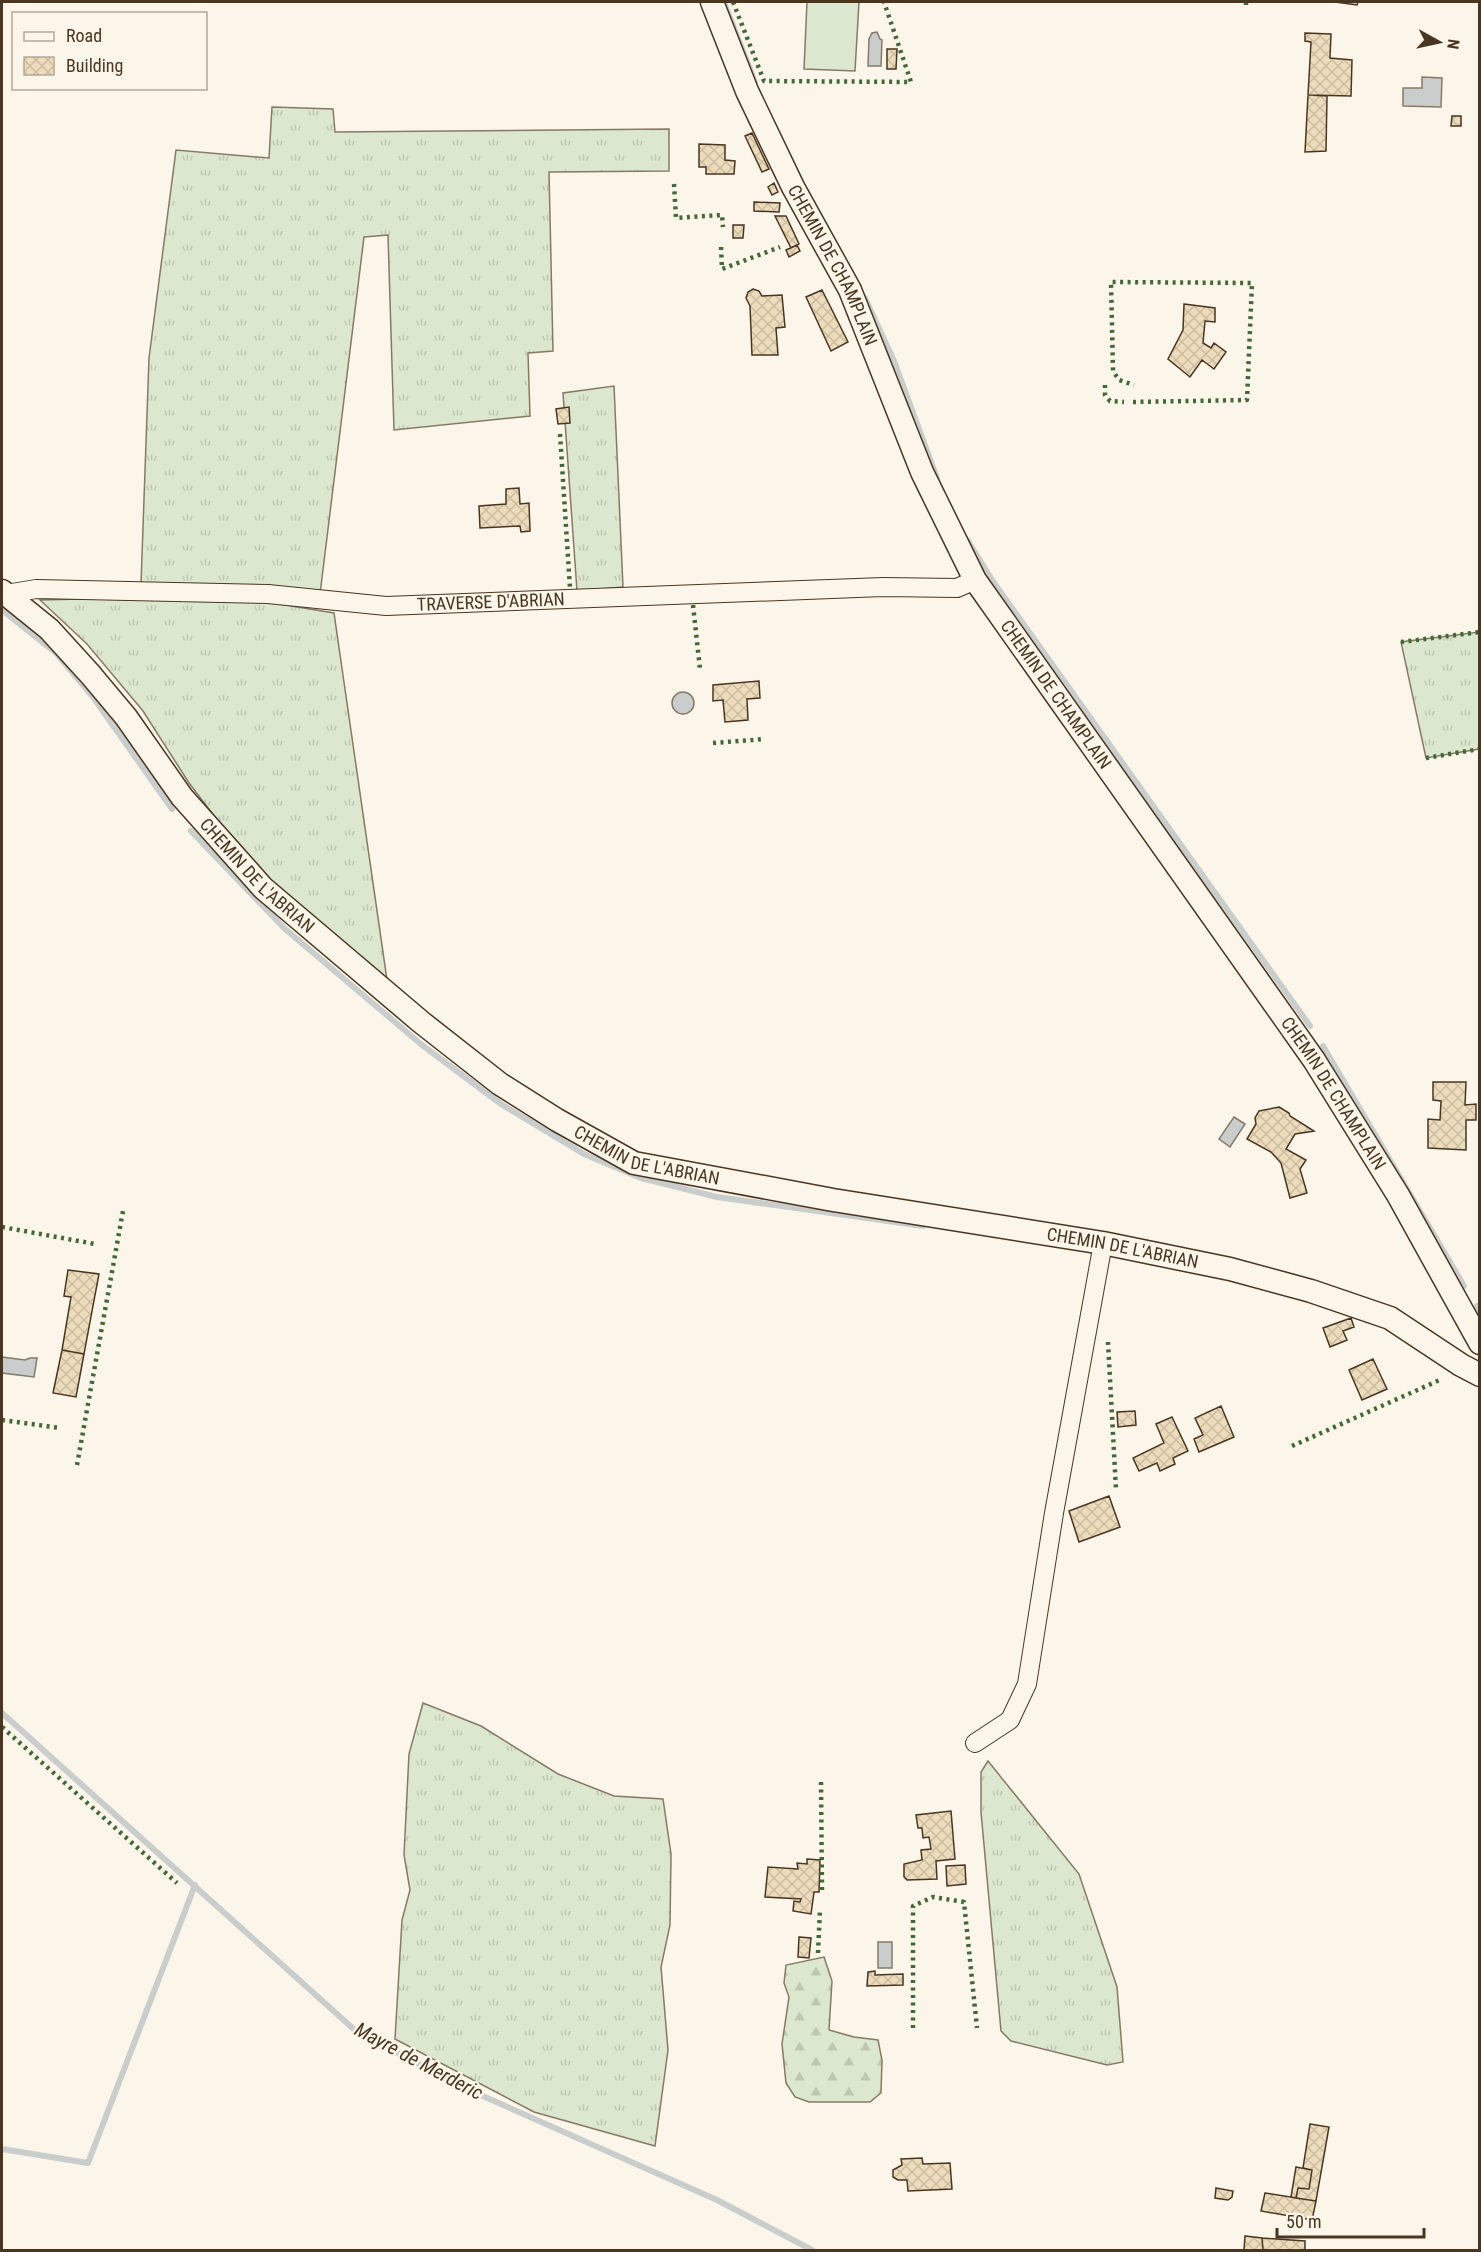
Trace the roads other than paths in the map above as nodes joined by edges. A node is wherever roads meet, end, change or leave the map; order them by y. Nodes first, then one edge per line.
1 (712, 2) edge
2 (975, 580) junction
3 (4, 592) edge
4 (1103, 1243) junction
5 (1479, 1343) edge
6 (1479, 1375) edge
7 (975, 1743) dead end

1 - 2 street, CHEMIN DE CHAMPLAIN
2 - 3 street, TRAVERSE D'ABRIAN
2 - 5 street, CHEMIN DE CHAMPLAIN
3 - 4 street, CHEMIN DE L'ABRIAN
4 - 6 street, CHEMIN DE L'ABRIAN
4 - 7 street

